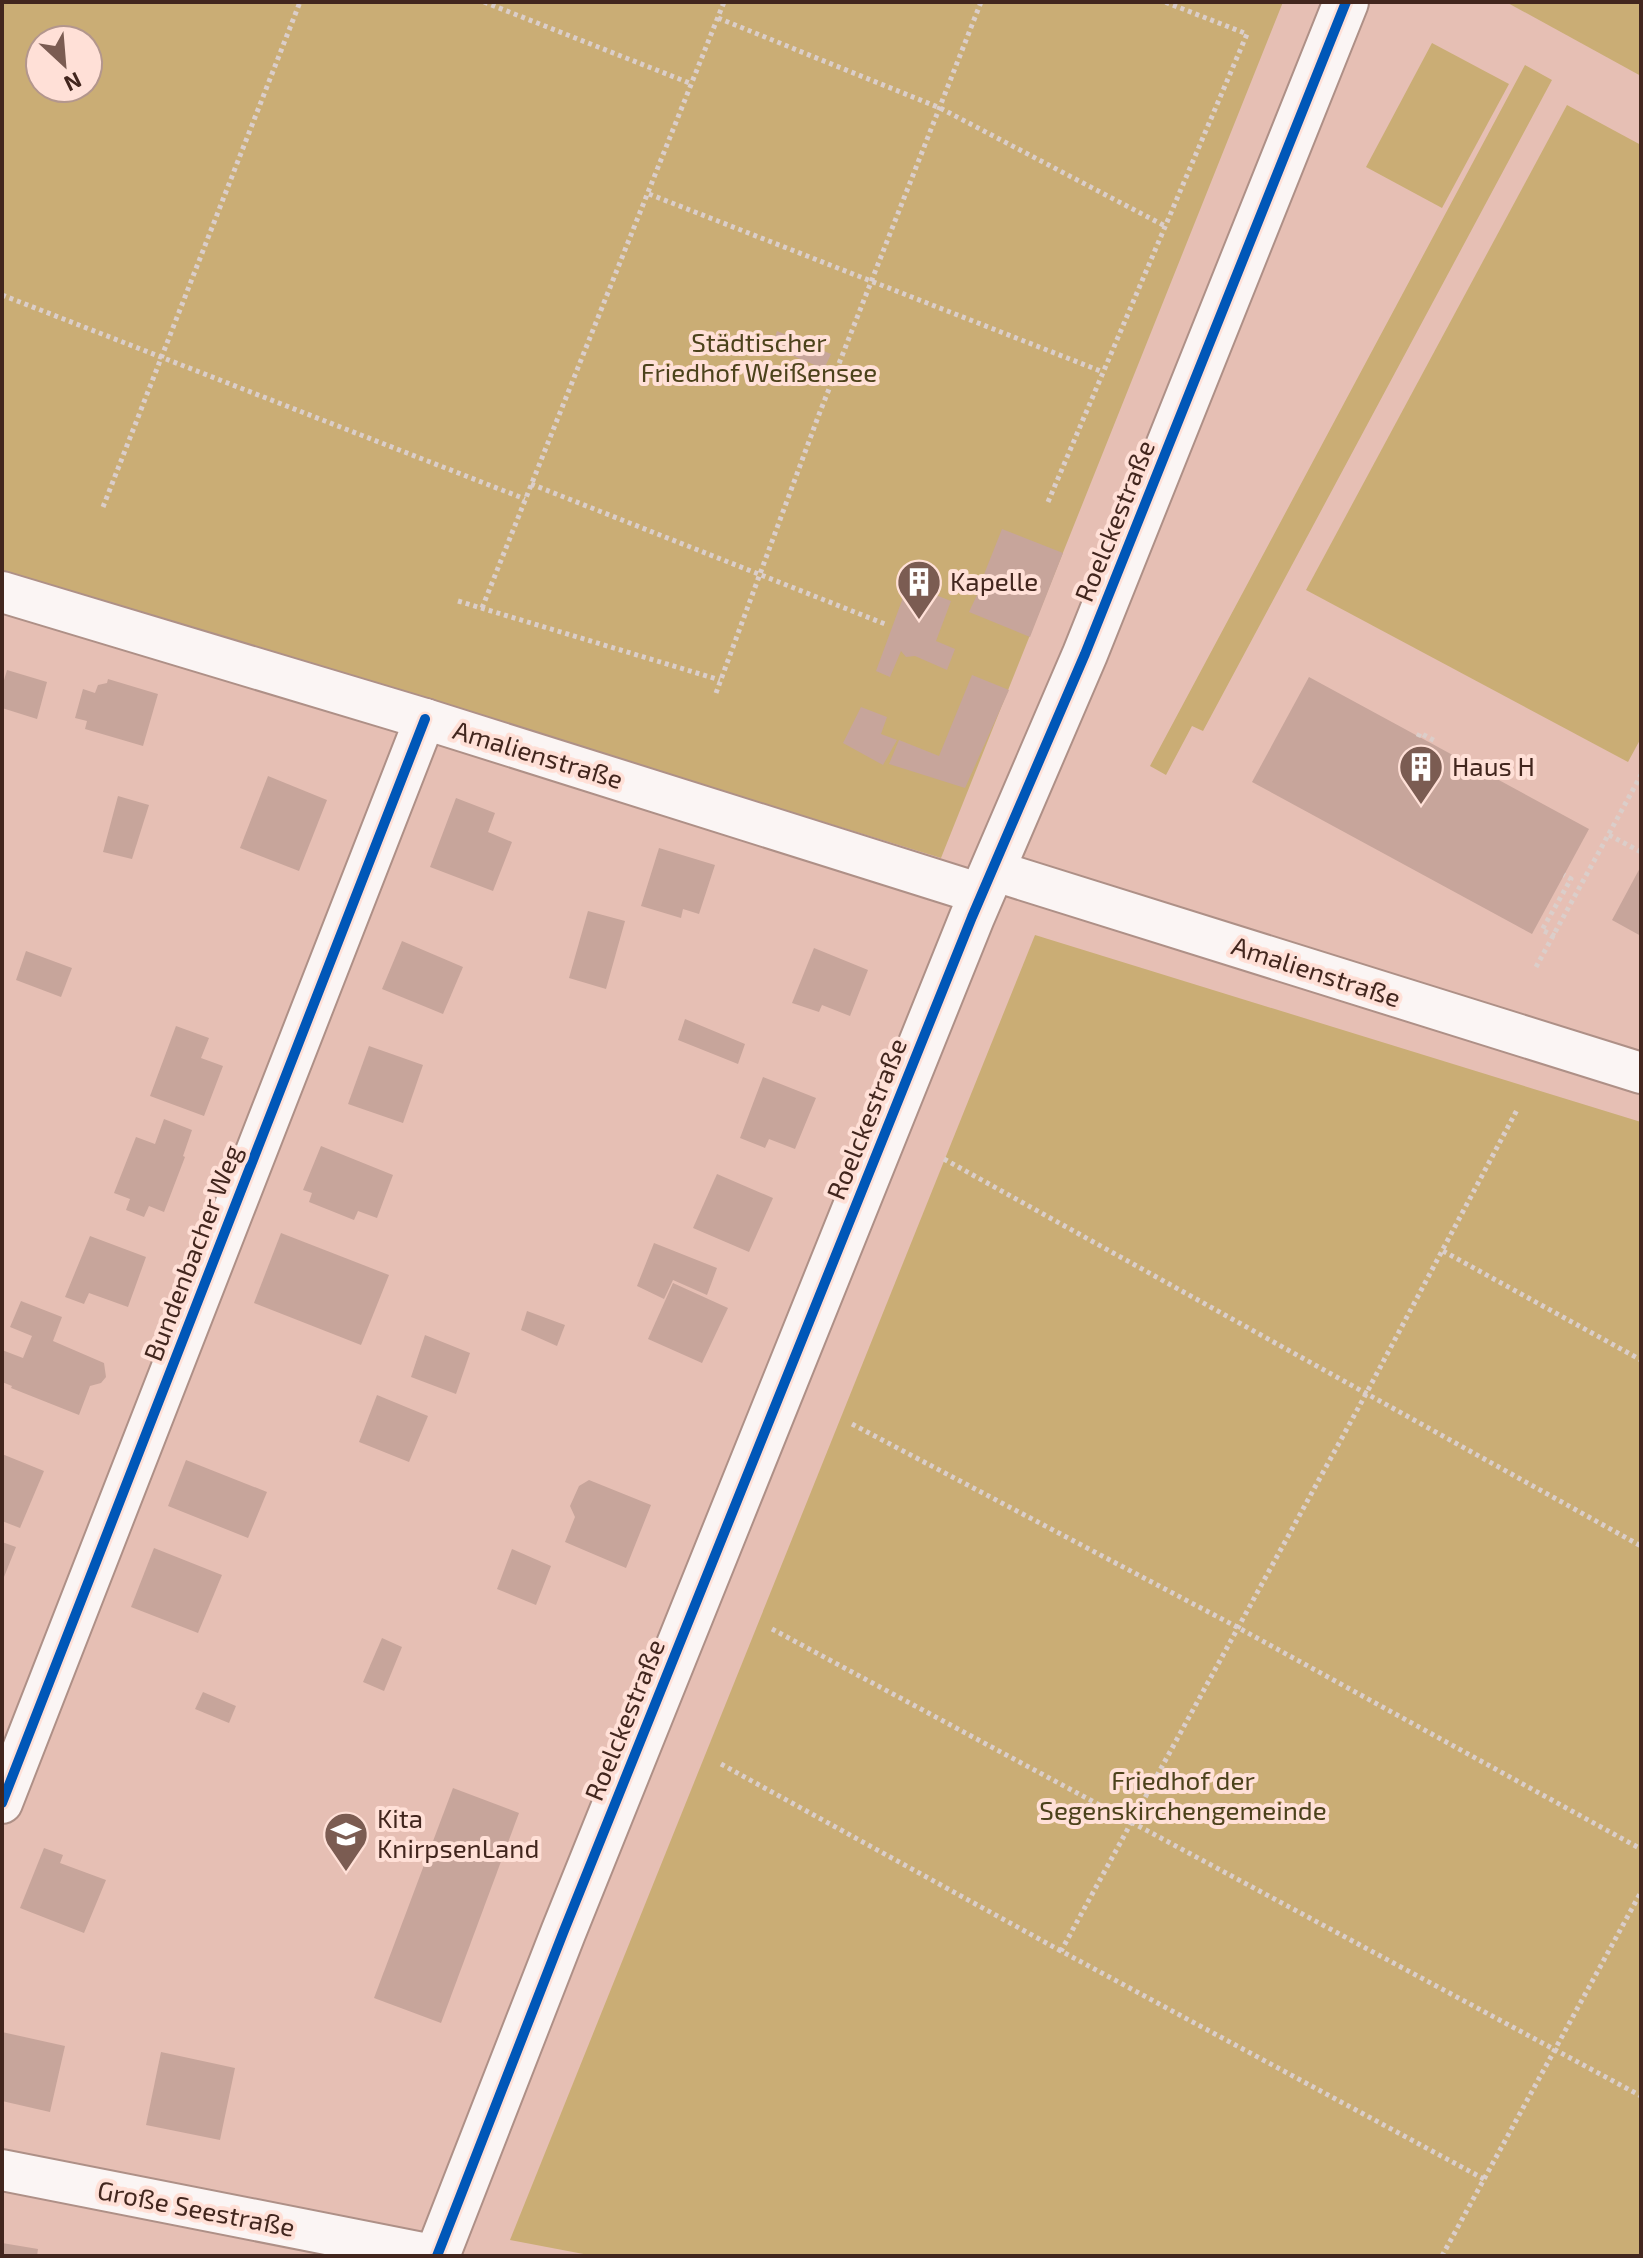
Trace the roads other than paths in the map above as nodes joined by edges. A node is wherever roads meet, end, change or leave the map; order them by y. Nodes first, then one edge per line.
1 (1346, 2) edge
2 (2, 592) edge
3 (425, 719) junction
4 (987, 882) junction
5 (1641, 1073) edge
6 (2, 1803) edge
7 (2, 2170) edge
8 (437, 2256) edge

1 - 4 street, Roelckestraße
2 - 3 street, Amalienstraße
3 - 4 street, Amalienstraße
3 - 6 street, Bundenbacher Weg
4 - 5 street, Amalienstraße
4 - 8 street, Roelckestraße
7 - 8 street, Große Seestraße

